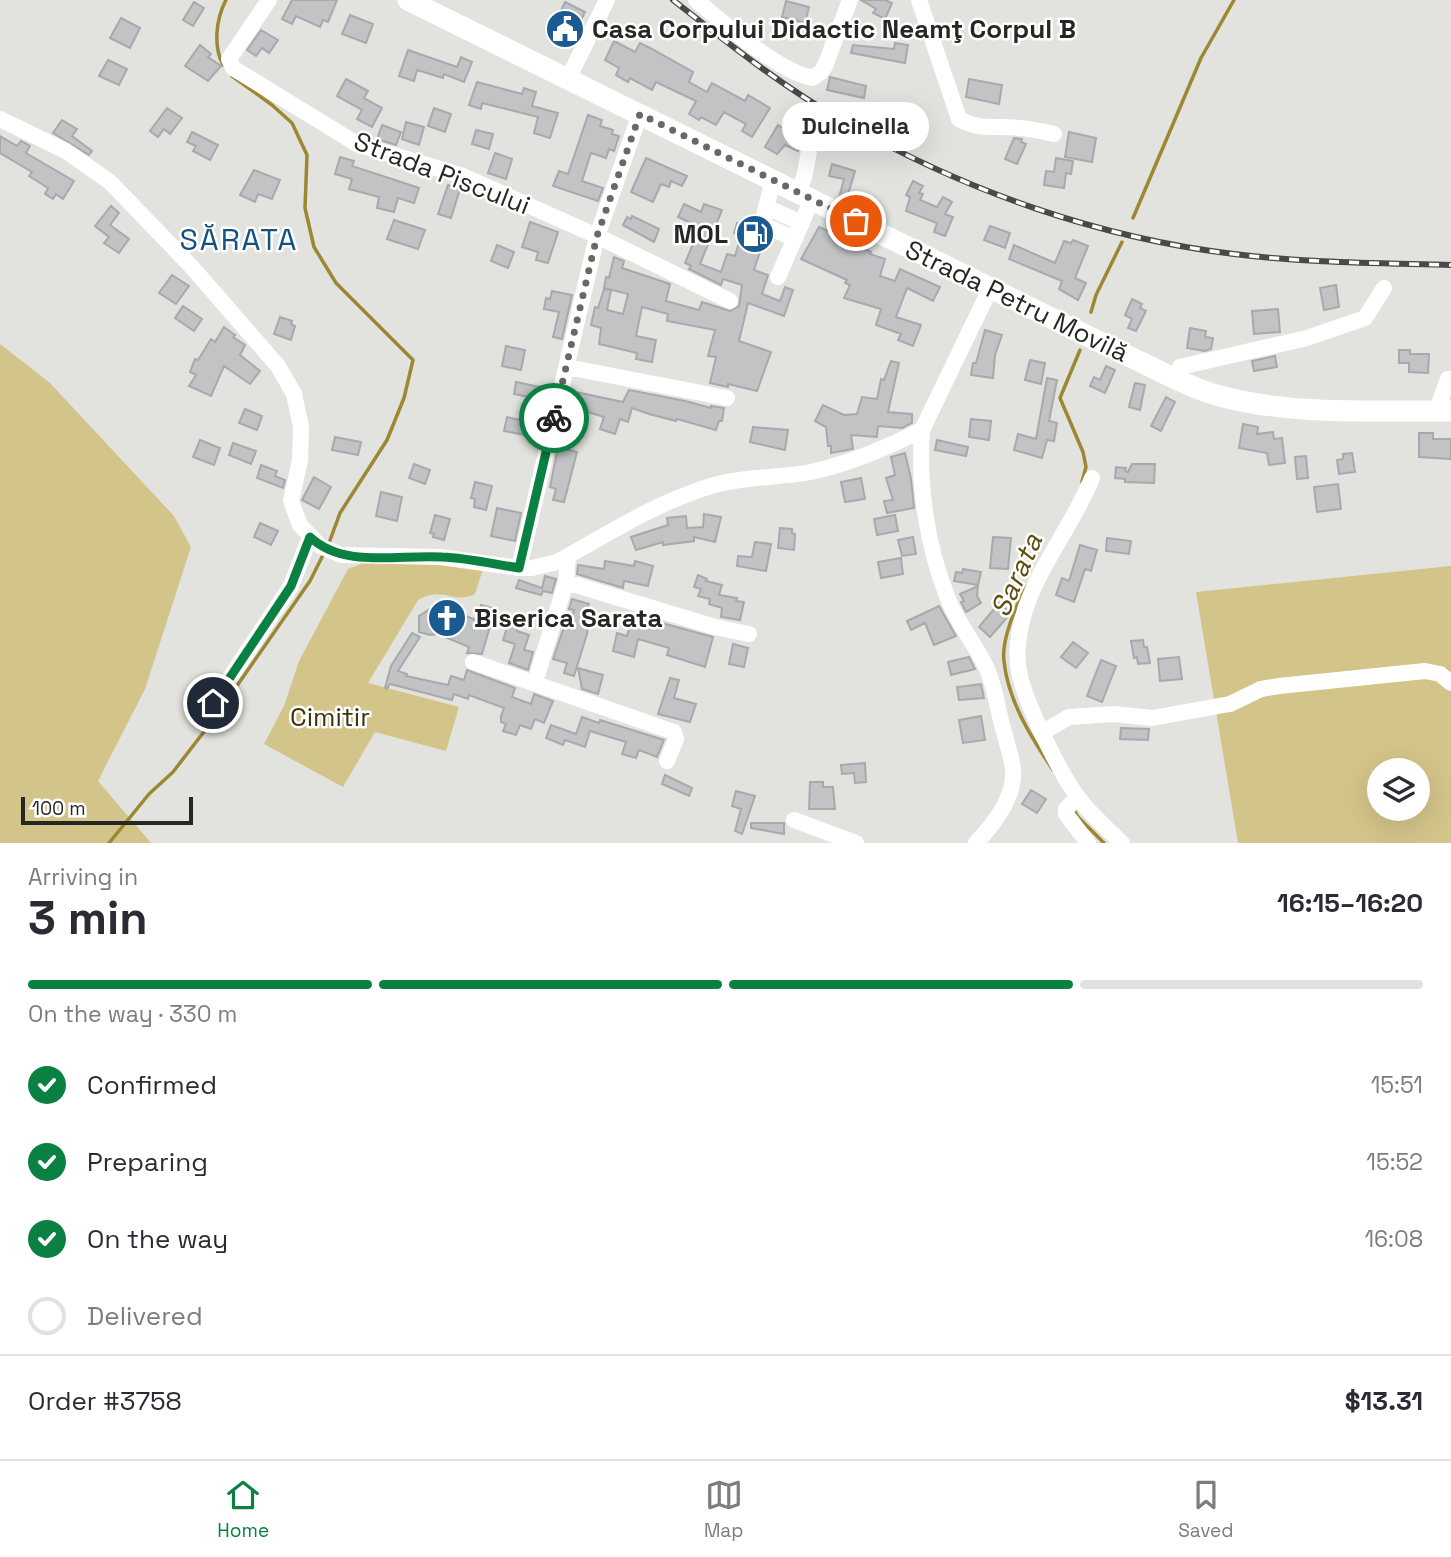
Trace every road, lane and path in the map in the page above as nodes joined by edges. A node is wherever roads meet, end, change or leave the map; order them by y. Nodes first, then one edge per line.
1 (268, 0) edge
2 (408, 0) edge
3 (607, 0) edge
4 (696, 0) edge
5 (850, 0) edge
6 (919, 0) edge
7 (568, 79) junction
8 (640, 114) junction
9 (0, 119) edge
10 (813, 130) dead end
11 (1054, 134) dead end
12 (772, 180) junction
13 (804, 196) junction
14 (766, 207) junction
15 (802, 223) junction
16 (597, 236) junction
17 (795, 239) junction
18 (778, 277) dead end
19 (991, 288) junction
20 (1384, 288) dead end
21 (730, 301) dead end
22 (567, 367) junction
23 (1175, 378) junction
24 (1451, 379) edge
25 (727, 398) dead end
26 (1444, 411) edge
27 (922, 430) junction
28 (1092, 478) dead end
29 (320, 545) junction
30 (568, 556) junction
31 (519, 568) junction
32 (566, 582) junction
33 (749, 634) dead end
34 (473, 662) dead end
35 (1015, 666) junction
36 (988, 670) junction
37 (535, 682) junction
38 (1451, 683) edge
39 (213, 703) dead end
40 (1043, 732) junction
41 (667, 761) dead end
42 (1073, 801) junction
43 (794, 820) dead end
44 (856, 843) edge
45 (976, 843) edge
46 (1088, 843) edge
47 (1122, 843) edge

1 - 16 street, Strada Piscului
2 - 7 main road, Strada Petru Movilă
3 - 7 street
4 - 5 street
6 - 11 street
7 - 8 main road, Strada Petru Movilă
8 - 12 main road, Strada Petru Movilă
8 - 16 street
9 - 29 street
10 - 13 street
12 - 13 main road, Strada Petru Movilă
12 - 14 street
13 - 15 street
13 - 19 main road, Strada Petru Movilă
14 - 15 street
14 - 17 street
15 - 17 street
16 - 21 street, Strada Piscului
16 - 22 street
17 - 18 street
19 - 23 main road, Strada Petru Movilă
19 - 27 street
20 - 23 street
22 - 25 street
22 - 31 street
23 - 26 main road, Strada Petru Movilă
24 - 26 street
27 - 30 street
27 - 36 street
28 - 35 street
29 - 31 street
29 - 39 street
30 - 31 street
30 - 32 street
32 - 33 street
32 - 37 street
34 - 37 street
35 - 36 street
35 - 40 street
36 - 45 street
37 - 41 street
38 - 40 street
40 - 42 street
42 - 46 street
42 - 47 street
43 - 44 street

